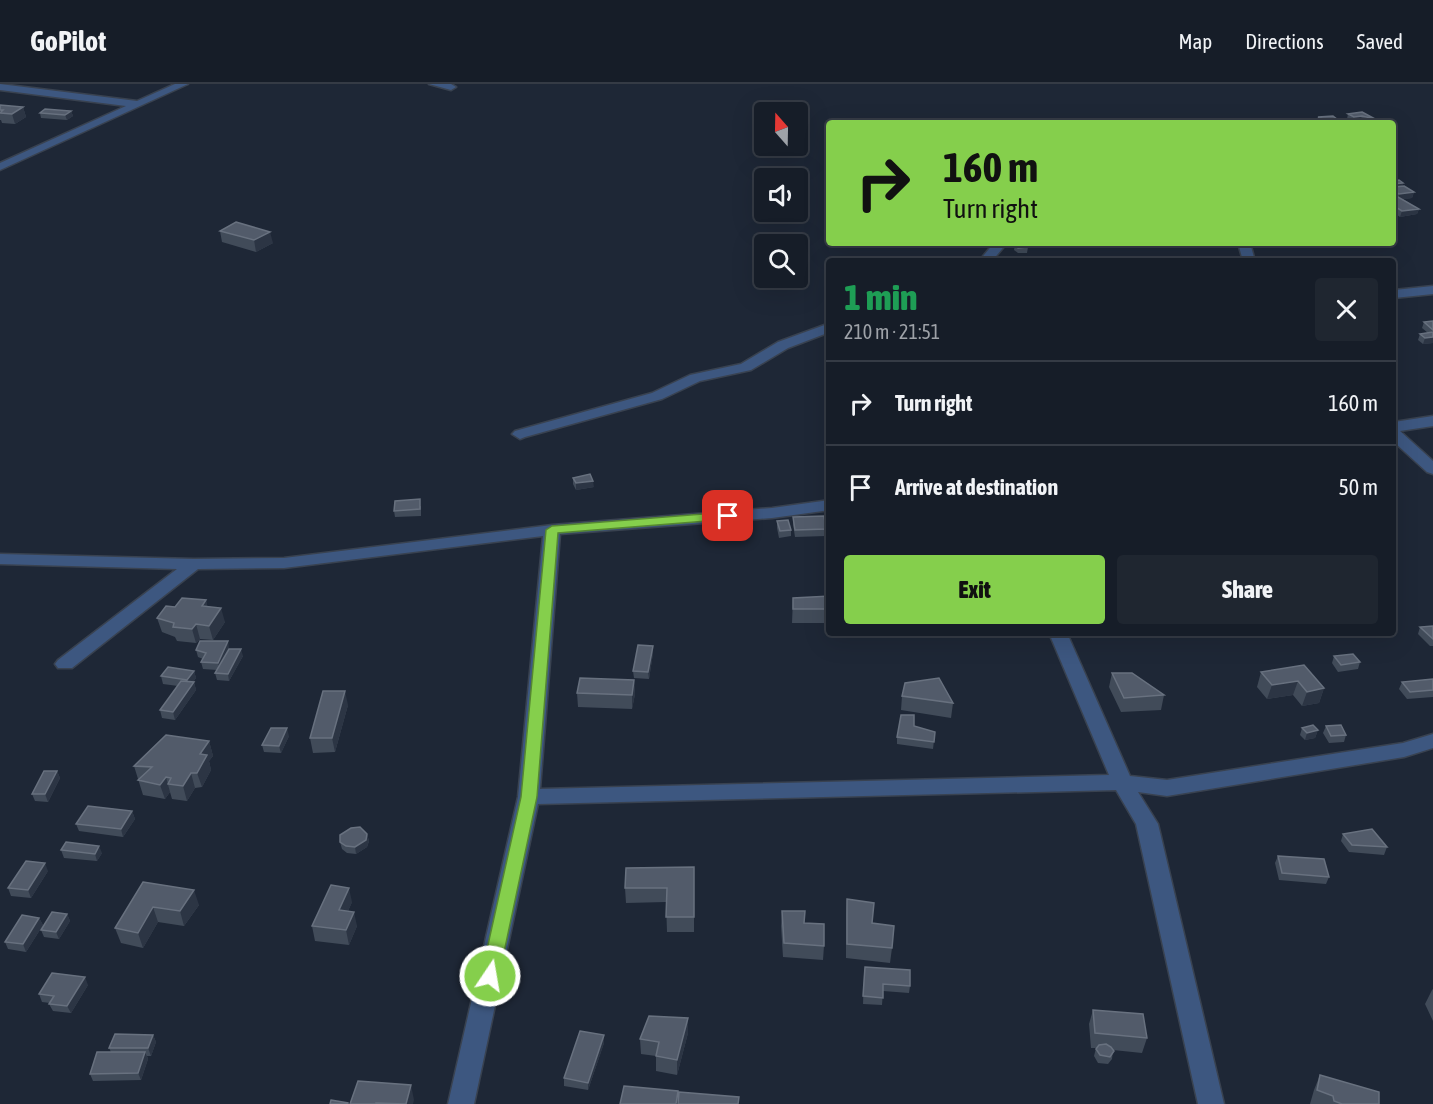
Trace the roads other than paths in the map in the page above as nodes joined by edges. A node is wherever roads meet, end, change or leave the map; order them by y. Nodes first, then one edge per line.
1 (183, 84) edge
2 (434, 84) edge
3 (0, 87) edge
4 (451, 87) dead end
5 (140, 104) junction
6 (0, 167) edge
7 (998, 246) edge
8 (988, 258) edge
9 (1433, 290) edge
10 (1396, 294) edge
11 (822, 335) edge
12 (1433, 421) edge
13 (1396, 427) edge
14 (520, 434) dead end
15 (1396, 436) edge
16 (1433, 469) edge
17 (826, 506) edge
18 (552, 530) junction
19 (0, 559) edge
20 (194, 564) junction
21 (1059, 636) edge
22 (65, 664) dead end
23 (1433, 741) edge
24 (1122, 782) junction
25 (529, 797) junction
26 (461, 1104) edge
27 (1211, 1104) edge

1 - 5 street
2 - 4 street
3 - 5 street
5 - 6 street
7 - 8 street
9 - 10 street
11 - 14 street
12 - 13 street
15 - 16 street
17 - 18 street
18 - 20 street
18 - 25 street
19 - 20 street
20 - 22 street
21 - 24 street
23 - 24 street
24 - 25 street
24 - 27 street
25 - 26 street

